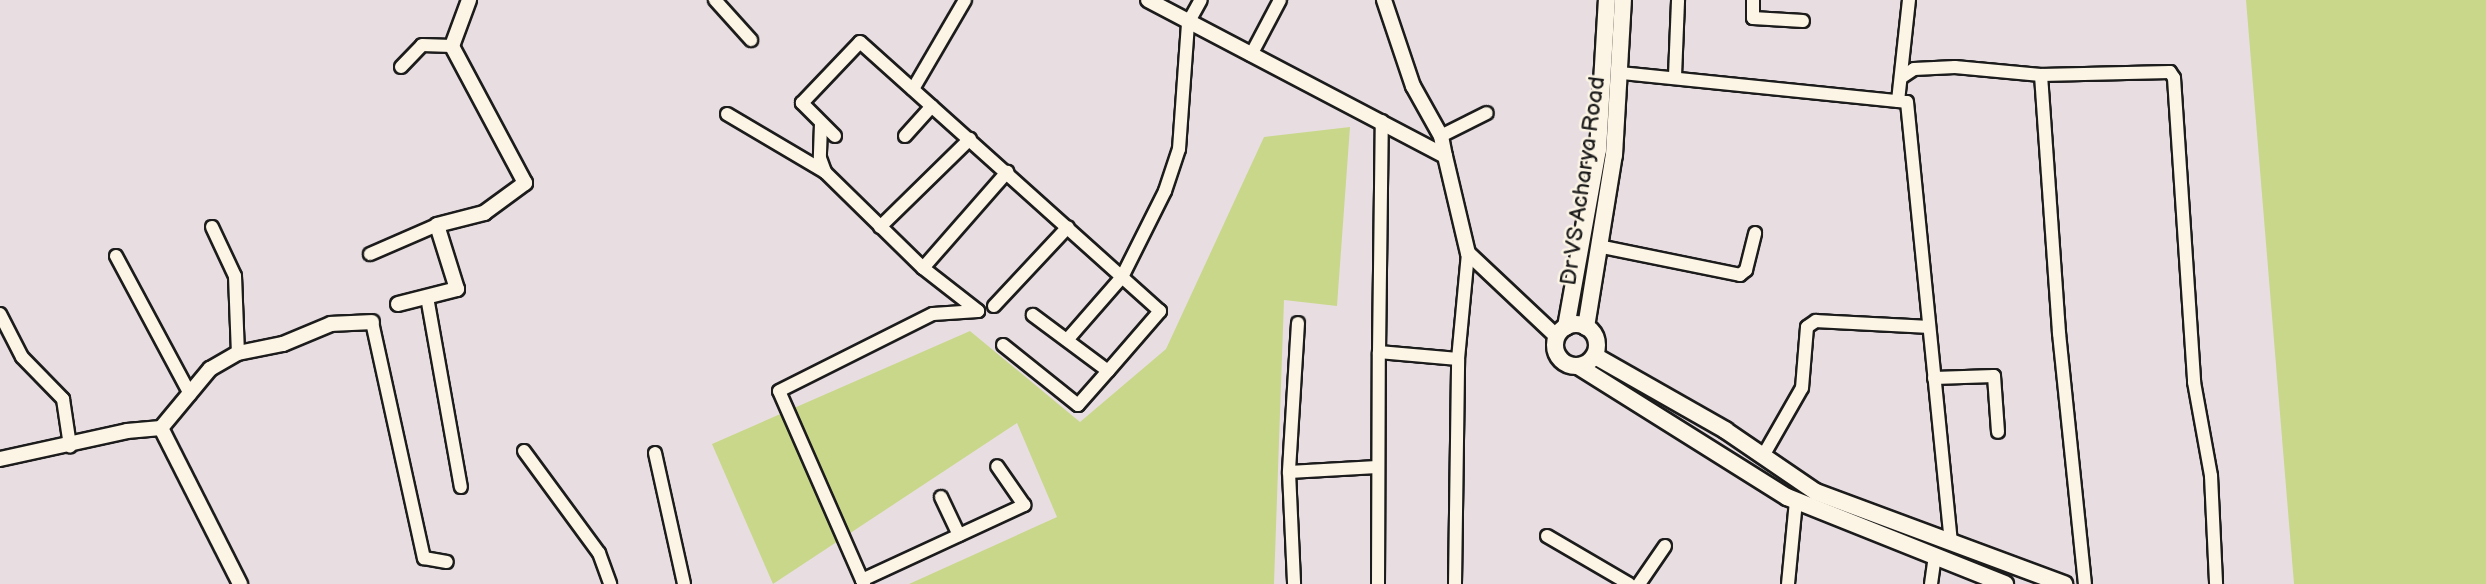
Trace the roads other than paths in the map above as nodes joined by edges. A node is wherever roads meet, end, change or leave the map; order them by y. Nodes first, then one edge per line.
1 (469, 0) edge
2 (715, 0) edge
3 (965, 0) edge
4 (1148, 0) edge
5 (1201, 0) edge
6 (1280, 0) edge
7 (1384, 0) edge
8 (1607, 0) edge
9 (1623, 0) edge
10 (1678, 0) edge
11 (1753, 0) edge
12 (1909, 0) edge
13 (1803, 21) dead end
14 (1188, 23) junction
15 (751, 40) dead end
16 (452, 46) junction
17 (1251, 55) junction
18 (401, 67) dead end
19 (1621, 73) junction
20 (2041, 75) junction
21 (1675, 76) junction
22 (1902, 77) junction
23 (913, 89) junction
24 (1898, 101) junction
25 (932, 106) junction
26 (1487, 113) dead end
27 (727, 114) dead end
28 (1382, 121) junction
29 (821, 124) junction
30 (835, 136) dead end
31 (905, 136) dead end
32 (1441, 136) junction
33 (970, 139) junction
34 (1446, 156) junction
35 (825, 172) junction
36 (1007, 172) junction
37 (437, 225) junction
38 (212, 227) dead end
39 (880, 227) junction
40 (1068, 227) junction
41 (1755, 233) dead end
42 (1598, 246) junction
43 (1468, 253) junction
44 (370, 254) dead end
45 (116, 256) dead end
46 (923, 268) junction
47 (1122, 276) junction
48 (426, 297) junction
49 (1520, 302) dead end
50 (398, 304) dead end
51 (994, 306) dead end
52 (0, 314) edge
53 (1033, 315) dead end
54 (372, 321) joint
55 (1298, 323) dead end
56 (1586, 327) junction
57 (1929, 327) junction
58 (1561, 332) junction
59 (1066, 341) junction
60 (1003, 345) dead end
61 (1379, 352) junction
62 (238, 353) junction
63 (1595, 356) junction
64 (1458, 359) junction
65 (1578, 366) junction
66 (1108, 372) junction
67 (1934, 378) junction
68 (190, 394) junction
69 (161, 428) junction
70 (1998, 432) dead end
71 (71, 446) junction
72 (524, 451) dead end
73 (655, 453) dead end
74 (1763, 456) junction
75 (0, 459) edge
76 (997, 466) dead end
77 (1377, 467) junction
78 (1289, 472) junction
79 (461, 487) dead end
80 (941, 497) dead end
81 (1796, 501) junction
82 (959, 535) junction
83 (1547, 536) dead end
84 (1951, 542) junction
85 (1665, 546) dead end
86 (1935, 555) junction
87 (447, 562) dead end
88 (862, 582) edge
89 (240, 584) edge
90 (610, 584) edge
91 (684, 584) edge
92 (1294, 584) edge
93 (1378, 584) edge
94 (1455, 584) edge
95 (1629, 584) edge
96 (1639, 584) edge
97 (1788, 584) edge
98 (1931, 584) edge
99 (2005, 584) edge
100 (2064, 584) edge
101 (2085, 584) edge
102 (2216, 584) edge

1 - 16 street
2 - 15 street
3 - 23 street
4 - 14 street
5 - 14 street
6 - 17 street
7 - 32 street
8 - 58 main road, Dr VS Acharya Road
9 - 19 main road, Dr VS Acharya Road
10 - 21 street
11 - 13 street
12 - 22 street
14 - 17 street
14 - 47 street
16 - 18 street
16 - 37 street
17 - 28 street
19 - 21 street
19 - 42 main road, Dr VS Acharya Road
20 - 22 street
20 - 101 street
20 - 102 street
21 - 24 street
22 - 24 street
23 - 25 street
23 - 29 street
24 - 57 street
25 - 31 street
25 - 33 street
26 - 32 street
27 - 35 street
28 - 34 street
28 - 61 street
29 - 30 street
29 - 35 street
32 - 34 street
33 - 36 street
33 - 39 street
34 - 43 street
35 - 39 street
36 - 40 street
36 - 46 street
37 - 44 street
37 - 48 street
38 - 62 street
39 - 46 street
40 - 47 street
40 - 51 street
41 - 42 street
42 - 56 main road, Dr VS Acharya Road
43 - 58 street
43 - 64 street
45 - 68 street
46 - 88 street
47 - 59 street
47 - 66 street
48 - 50 street
48 - 79 street
49 - 58 street
52 - 71 street
53 - 59 street
54 - 62 street
54 - 87 street
55 - 78 street
56 - 58 main road
56 - 63 main road
57 - 67 street
57 - 74 street
58 - 65 main road
59 - 66 street
60 - 66 street
61 - 64 street
61 - 77 street
62 - 68 street
63 - 65 main road
63 - 74 main road
64 - 94 street
65 - 81 main road
67 - 70 street
67 - 84 street
68 - 69 street
69 - 71 street
69 - 89 street
71 - 75 street
72 - 90 street
73 - 91 street
74 - 84 main road
76 - 82 street
77 - 78 street
77 - 93 street
78 - 92 street
80 - 82 street
81 - 86 main road
81 - 97 street
82 - 88 street
83 - 95 street
84 - 100 main road
85 - 96 street
86 - 98 street
86 - 99 main road

